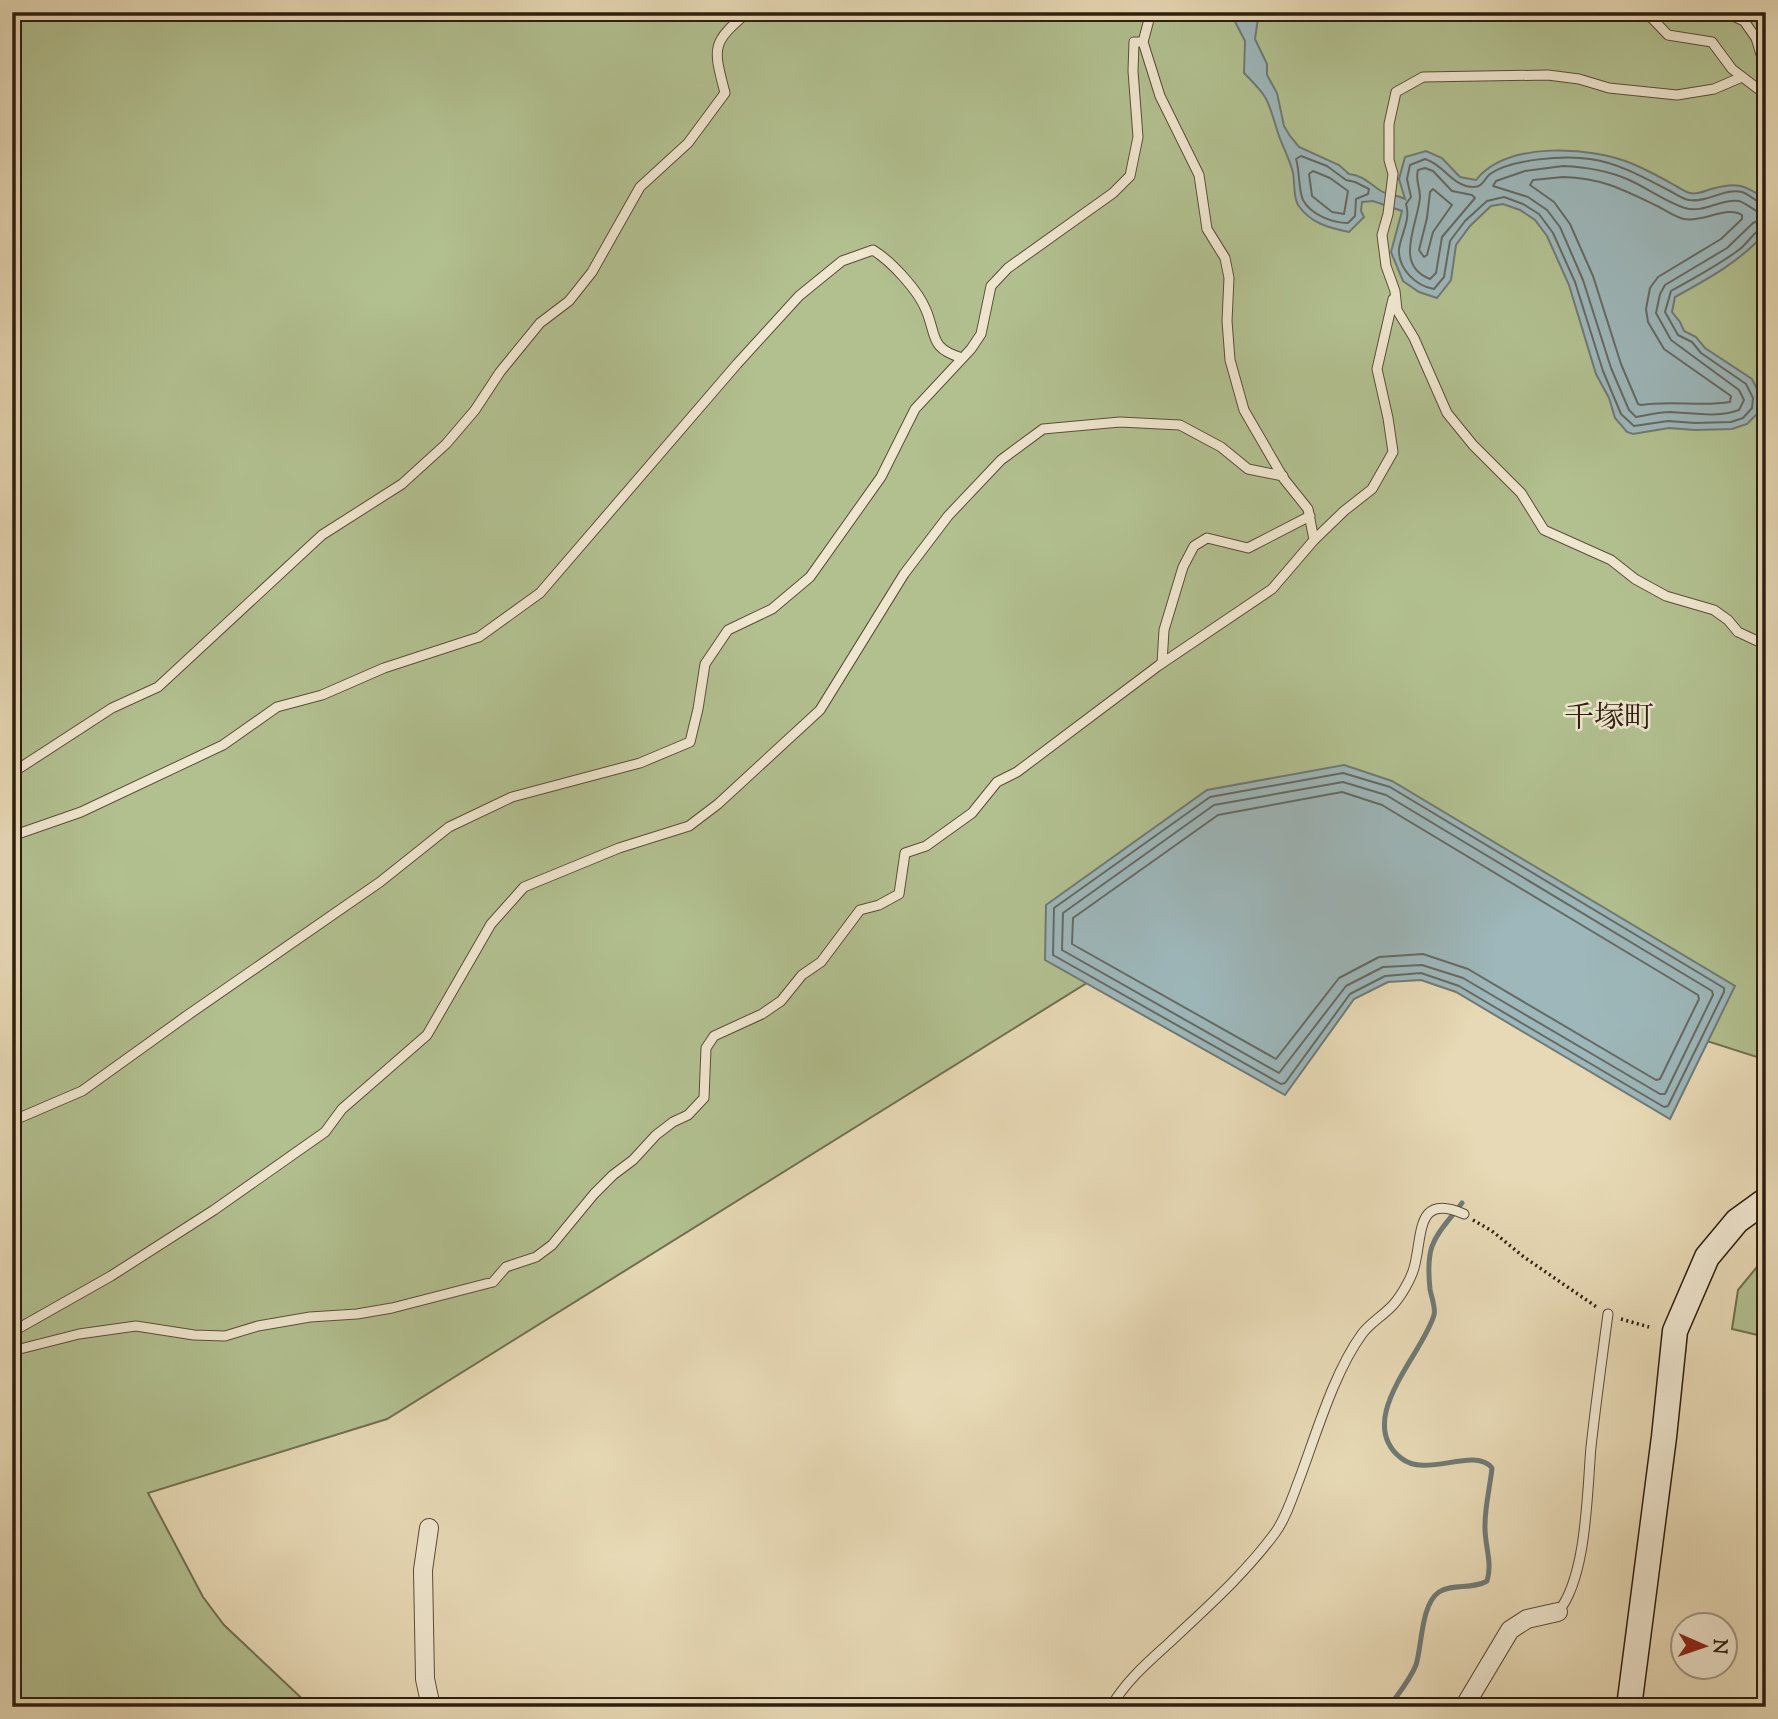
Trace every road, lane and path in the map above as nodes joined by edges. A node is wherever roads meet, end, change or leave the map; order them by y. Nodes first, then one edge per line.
1 (747, 12) edge
2 (1151, 12) edge
3 (1646, 12) edge
4 (1724, 12) edge
5 (1143, 42) junction
6 (1766, 71) edge
7 (1741, 77) junction
8 (1766, 95) edge
9 (1395, 290) junction
10 (962, 358) junction
11 (1283, 476) junction
12 (1310, 516) junction
13 (1314, 540) junction
14 (1766, 645) edge
15 (1162, 663) junction
16 (12, 773) edge
17 (12, 836) edge
18 (12, 1121) edge
19 (1766, 1200) edge
20 (1464, 1214) joint
21 (1608, 1314) junction
22 (1649, 1327) dead end
23 (12, 1332) edge
24 (12, 1351) edge
25 (429, 1528) dead end
26 (1558, 1612) joint
27 (431, 1707) edge
28 (1111, 1707) edge
29 (1464, 1707) edge
30 (1629, 1707) edge

1 - 16 lane
2 - 5 lane
3 - 7 lane
4 - 6 lane
5 - 10 lane
5 - 11 lane
7 - 8 lane
7 - 9 lane
9 - 13 lane
9 - 14 lane
10 - 17 lane
10 - 18 lane
11 - 12 lane
11 - 23 lane
12 - 13 lane
12 - 15 lane
13 - 15 lane
15 - 24 lane
19 - 30 street
20 - 21 path
20 - 28 lane
21 - 22 path
21 - 26 lane
25 - 27 street
26 - 29 street

